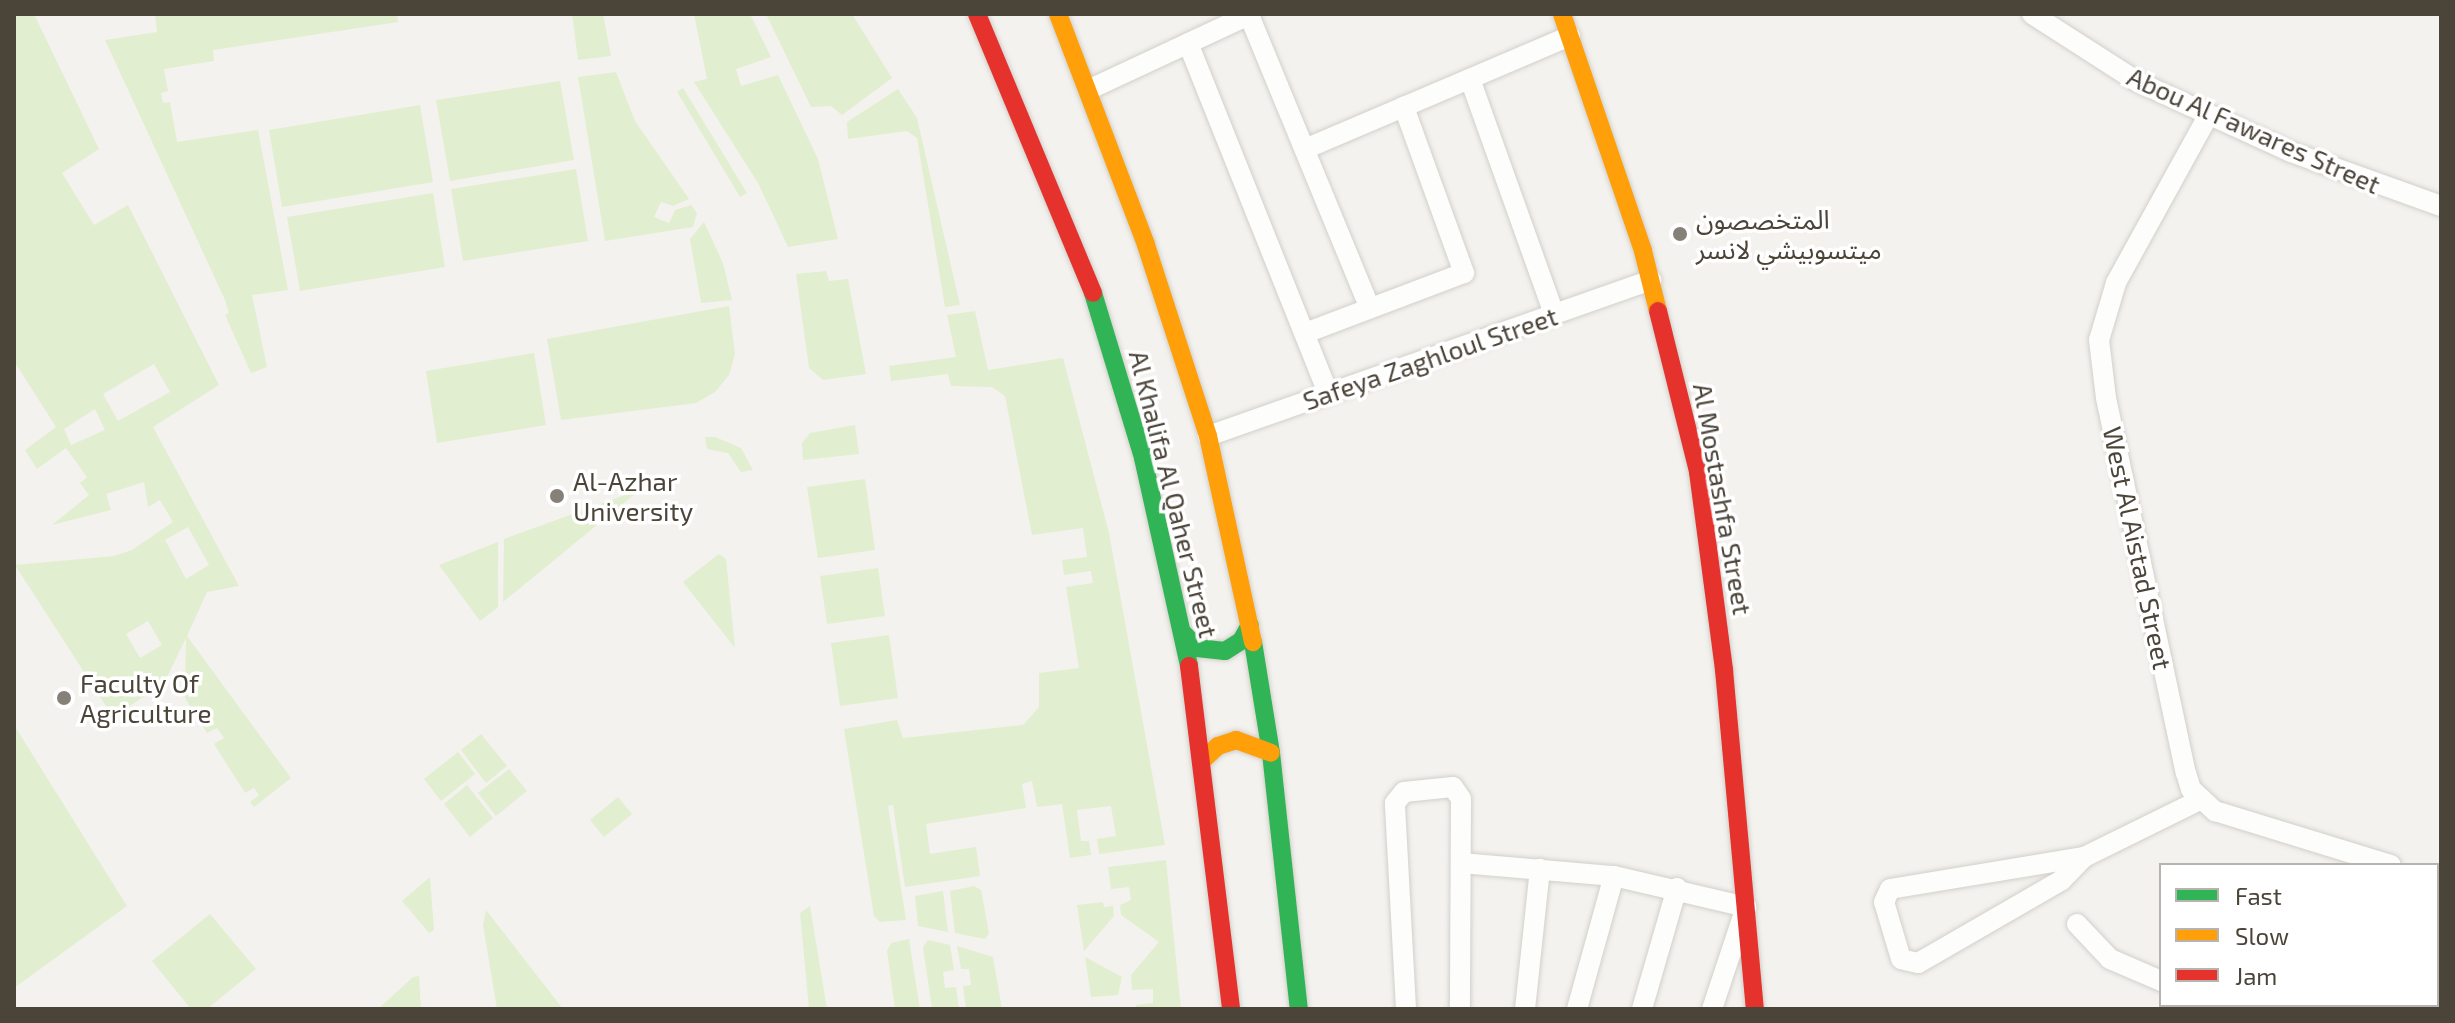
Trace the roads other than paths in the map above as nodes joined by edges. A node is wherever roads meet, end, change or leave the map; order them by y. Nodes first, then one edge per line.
1 (977, 14) edge
2 (1058, 14) edge
3 (1250, 14) edge
4 (1562, 14) edge
5 (2032, 14) edge
6 (1570, 36) junction
7 (1188, 43) junction
8 (1470, 79) junction
9 (1088, 90) junction
10 (1404, 107) junction
11 (2208, 116) junction
12 (1305, 149) junction
13 (2441, 206) edge
14 (1651, 280) junction
15 (1370, 308) junction
16 (1554, 314) junction
17 (1305, 333) junction
18 (1328, 393) junction
19 (1208, 436) junction
20 (1250, 625) junction
21 (1184, 634) junction
22 (1271, 753) junction
23 (1204, 759) junction
24 (2200, 800) junction
25 (2084, 857) junction
26 (1461, 863) junction
27 (2384, 863) edge
28 (1540, 869) junction
29 (1614, 876) junction
30 (1677, 888) junction
31 (1746, 907) junction
32 (2077, 924) dead end
33 (2159, 980) edge
34 (1231, 1009) edge
35 (1299, 1009) edge
36 (1406, 1009) edge
37 (1460, 1009) edge
38 (1525, 1009) edge
39 (1577, 1009) edge
40 (1642, 1009) edge
41 (1712, 1009) edge
42 (1755, 1009) edge

1 - 21 main road, Al Khalifa Al Qaher Street
2 - 9 main road, Al Khalifa Al Qaher Street
3 - 7 street
3 - 12 street
4 - 6 main road, Al Mostashfa Street
5 - 11 street, Abou Al Fawares Street
6 - 8 street
6 - 14 main road, Al Mostashfa Street
7 - 9 street
7 - 17 street
8 - 10 street
8 - 16 street
9 - 19 main road, Al Khalifa Al Qaher Street
10 - 12 street
10 - 15 street
11 - 13 street, Abou Al Fawares Street
11 - 24 street, West Al Aistad Street
12 - 15 street
14 - 16 street, Safeya Zaghloul Street
14 - 31 main road, Al Mostashfa Street
15 - 17 street
16 - 18 street, Safeya Zaghloul Street
17 - 18 street
18 - 19 street, Safeya Zaghloul Street
19 - 20 main road, Al Khalifa Al Qaher Street
20 - 21 main road
20 - 22 main road, Al Khalifa Al Qaher Street
21 - 23 main road, Al Khalifa Al Qaher Street
22 - 23 main road
22 - 35 main road, Al Khalifa Al Qaher Street
23 - 34 main road, Al Khalifa Al Qaher Street
24 - 25 street
24 - 27 street
25 - 25 street
26 - 28 street
26 - 36 street
26 - 37 street
28 - 29 street
28 - 38 street
29 - 30 street
29 - 39 street
30 - 31 street
30 - 40 street
31 - 41 street
31 - 42 main road, Al Mostashfa Street
32 - 33 street

